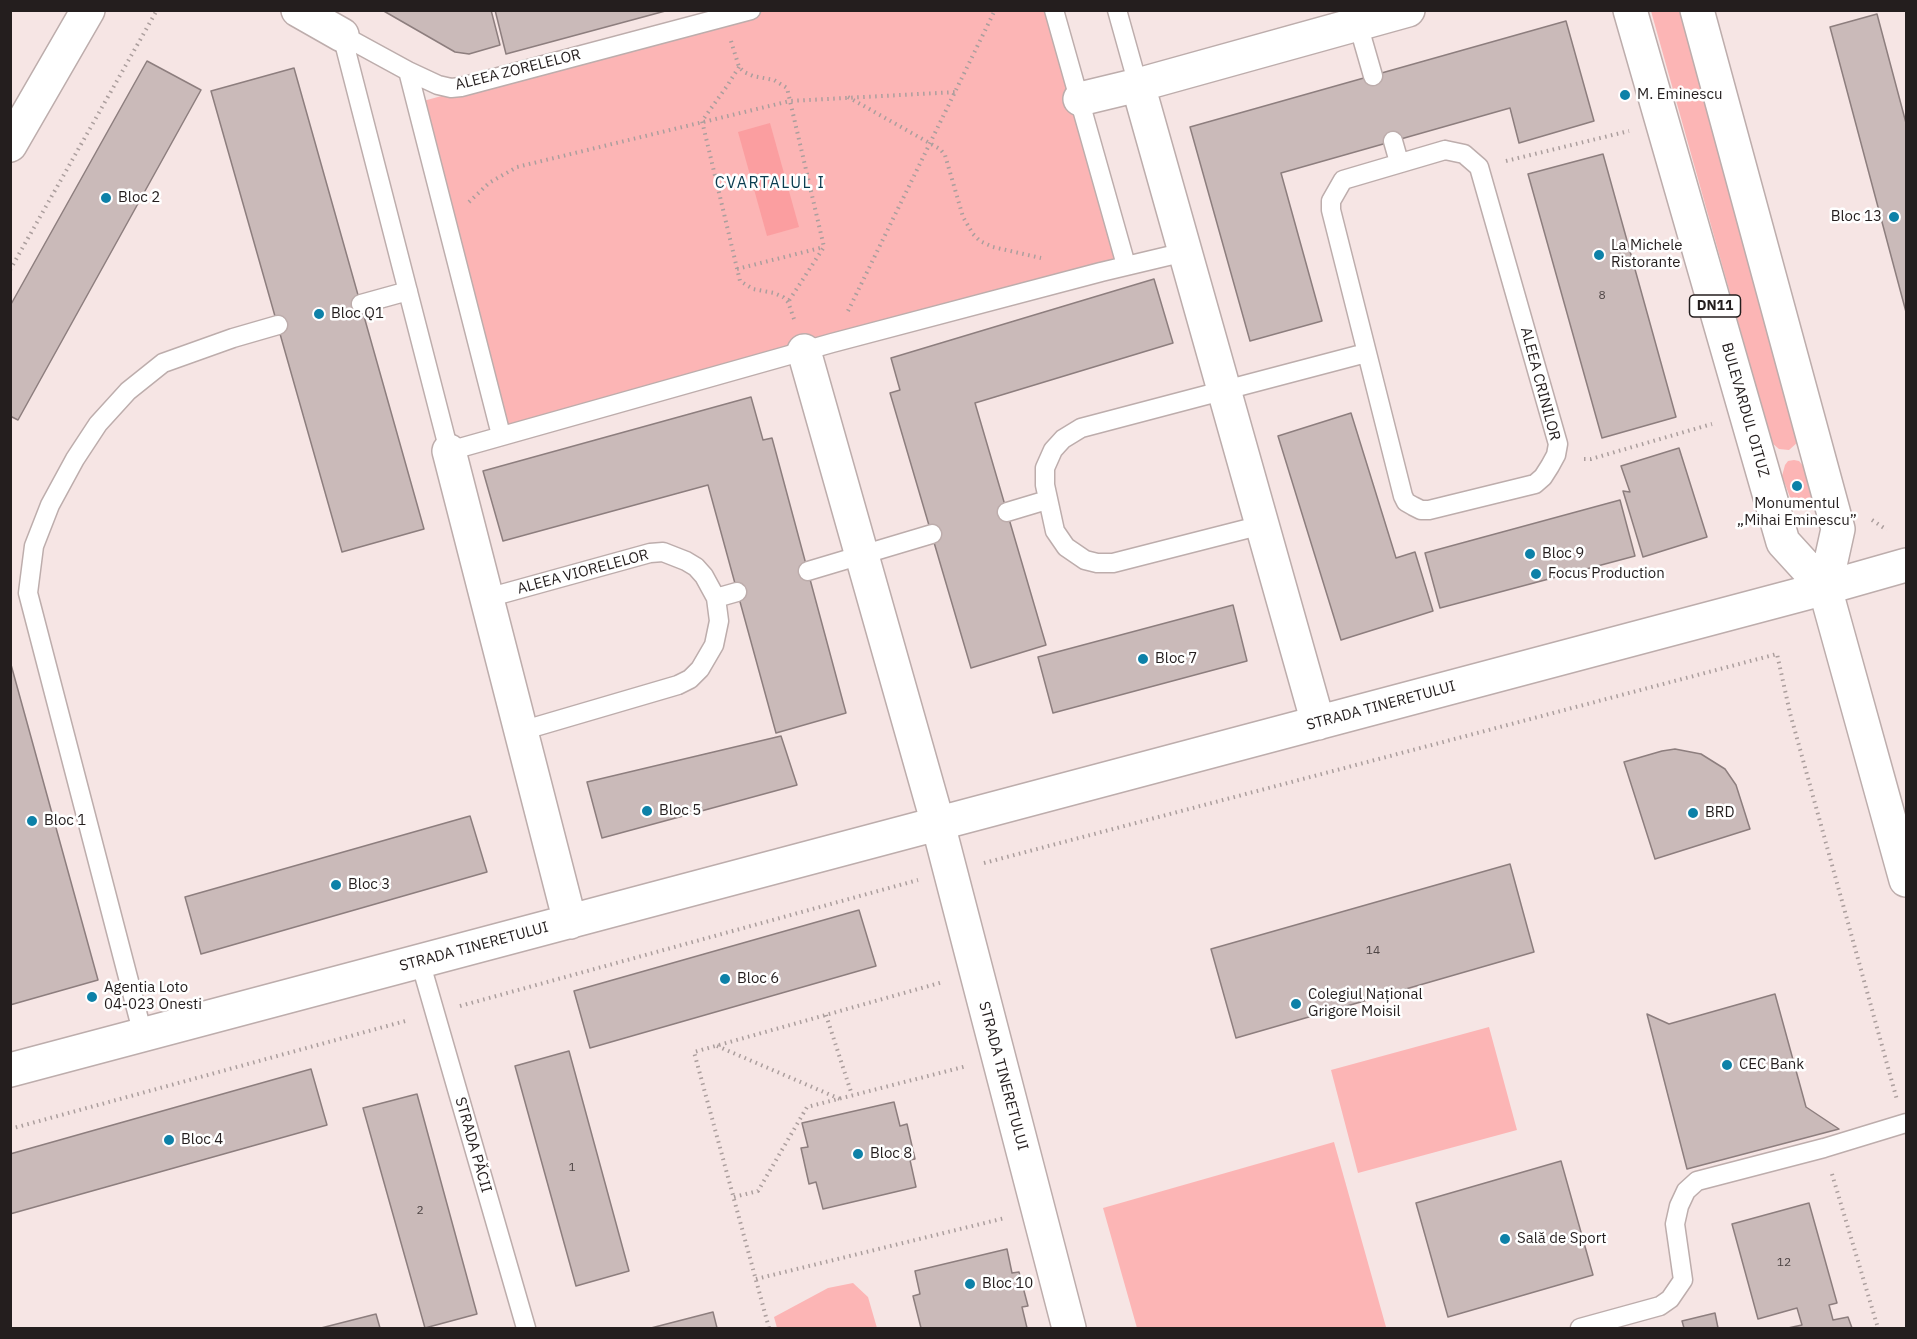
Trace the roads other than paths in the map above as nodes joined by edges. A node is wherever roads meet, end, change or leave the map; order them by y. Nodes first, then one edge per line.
1 (88, 10) edge
2 (298, 10) edge
3 (751, 10) edge
4 (1054, 10) edge
5 (1117, 10) edge
6 (1408, 10) edge
7 (1630, 10) edge
8 (1697, 10) edge
9 (723, 14) edge
10 (1356, 17) edge
11 (342, 36) junction
12 (408, 71) junction
13 (1373, 75) dead end
14 (1137, 85) junction
15 (1080, 99) junction
16 (1393, 141) dead end
17 (10, 146) edge
18 (1399, 162) junction
19 (1185, 252) junction
20 (1126, 265) junction
21 (408, 291) junction
22 (361, 304) dead end
23 (278, 325) dead end
24 (818, 347) junction
25 (1366, 353) junction
26 (1224, 391) junction
27 (501, 435) junction
28 (449, 451) junction
29 (1047, 500) junction
30 (1007, 512) dead end
31 (1262, 525) junction
32 (932, 534) dead end
33 (862, 555) junction
34 (1906, 565) edge
35 (808, 571) dead end
36 (1825, 588) junction
37 (737, 592) dead end
38 (487, 598) junction
39 (716, 598) junction
40 (1318, 723) junction
41 (521, 731) junction
42 (938, 824) junction
43 (1906, 880) edge
44 (570, 922) junction
45 (420, 962) junction
46 (143, 1035) junction
47 (10, 1070) edge
48 (1905, 1124) edge
49 (526, 1329) edge
50 (1069, 1329) edge
51 (1580, 1329) edge

1 - 17 street
2 - 11 street, ALEEA ZORELELOR
3 - 9 lane, ALEEA ZORELELOR
4 - 15 lane
5 - 14 lane
6 - 10 street
7 - 36 street, BULEVARDUL OITUZ / DN11
8 - 36 street, BULEVARDUL OITUZ / DN11
9 - 12 lane, ALEEA ZORELELOR
10 - 13 lane
10 - 14 street
11 - 12 lane, ALEEA ZORELELOR
11 - 21 lane
12 - 27 lane
14 - 15 street
14 - 19 street
15 - 20 lane
16 - 18 lane
18 - 25 lane, ALEEA CRINILOR
18 - 25 lane, ALEEA CRINILOR
19 - 20 lane
19 - 26 street
20 - 24 lane
21 - 22 lane
21 - 28 lane
23 - 46 lane
24 - 27 lane
24 - 33 street
25 - 26 lane
26 - 29 lane
26 - 31 street
27 - 28 lane
28 - 38 street
29 - 30 lane
29 - 31 lane
31 - 40 street
32 - 33 lane
33 - 35 lane
33 - 42 street
34 - 36 street, STRADA TINERETULUI
36 - 40 street, STRADA TINERETULUI
36 - 43 street, BULEVARDUL OITUZ / DN11
37 - 39 lane
38 - 39 lane, ALEEA VIORELELOR
38 - 41 street
39 - 41 lane, ALEEA VIORELELOR
40 - 42 street, STRADA TINERETULUI
41 - 44 street
42 - 44 street, STRADA TINERETULUI
42 - 50 street, STRADA TINERETULUI
44 - 45 street, STRADA TINERETULUI
45 - 46 street, STRADA TINERETULUI
45 - 49 lane, STRADA PĂCII
46 - 47 street, STRADA TINERETULUI
48 - 51 lane

